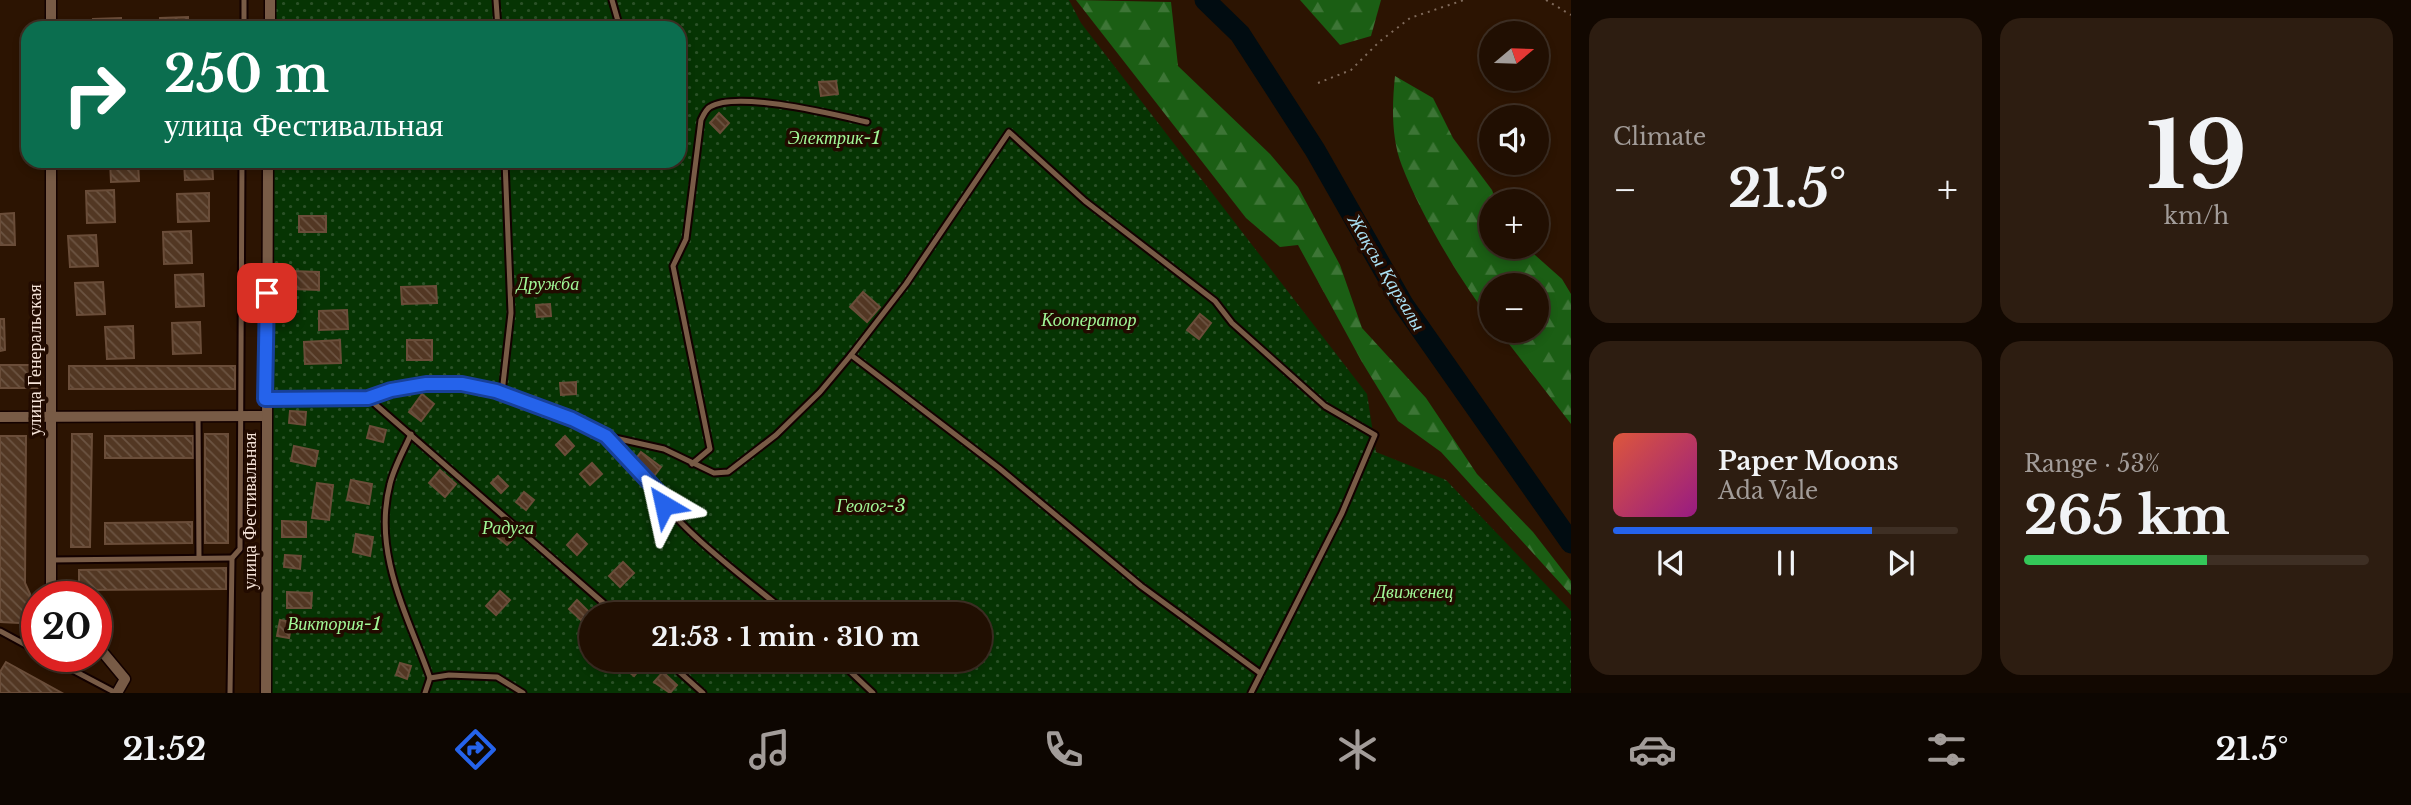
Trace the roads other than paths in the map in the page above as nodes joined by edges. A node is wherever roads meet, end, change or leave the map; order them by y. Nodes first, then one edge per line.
1 (51, 0) edge
2 (244, 0) edge
3 (270, 0) edge
4 (496, 0) edge
5 (612, 0) edge
6 (51, 21) edge
7 (244, 21) edge
8 (270, 21) edge
9 (498, 21) edge
10 (618, 21) edge
11 (867, 122) dead end
12 (51, 168) edge
13 (243, 168) edge
14 (268, 168) edge
15 (505, 168) edge
16 (851, 355) junction
17 (502, 393) junction
18 (368, 398) junction
19 (265, 399) junction
20 (198, 416) junction
21 (240, 416) junction
22 (265, 416) junction
23 (0, 417) edge
24 (51, 417) junction
25 (411, 434) junction
26 (606, 436) junction
27 (692, 464) junction
28 (199, 558) junction
29 (232, 558) junction
30 (51, 560) junction
31 (51, 581) edge
32 (602, 602) edge
33 (774, 602) edge
34 (0, 631) edge
35 (21, 642) edge
36 (112, 663) edge
37 (76, 672) edge
38 (679, 672) edge
39 (851, 672) edge
40 (1260, 673) junction
41 (430, 678) junction
42 (116, 693) edge
43 (230, 693) edge
44 (266, 693) edge
45 (425, 693) edge
46 (523, 693) edge
47 (703, 693) edge
48 (873, 693) edge
49 (1251, 693) edge

1 - 6 street
2 - 7 lane
3 - 8 street
4 - 9 lane
5 - 10 lane
11 - 27 lane
12 - 24 street, улица Генеральская
13 - 21 lane
14 - 19 street, улица Фестивальная
15 - 17 lane
16 - 27 lane
16 - 40 lane
16 - 40 lane
17 - 18 lane
17 - 26 lane
18 - 19 lane
18 - 25 lane
19 - 22 street, улица Фестивальная
20 - 21 street
20 - 24 street
20 - 28 lane
21 - 22 street
21 - 29 lane
22 - 44 street, улица Фестивальная
23 - 24 street
24 - 30 street, улица Генеральская
25 - 32 lane
25 - 41 lane
26 - 27 lane
26 - 33 lane
28 - 29 lane
28 - 30 lane
29 - 43 lane
30 - 31 street, улица Генеральская
34 - 35 lane
36 - 42 street
37 - 42 lane
38 - 47 lane
39 - 48 lane
40 - 49 lane
41 - 45 lane
41 - 46 lane

